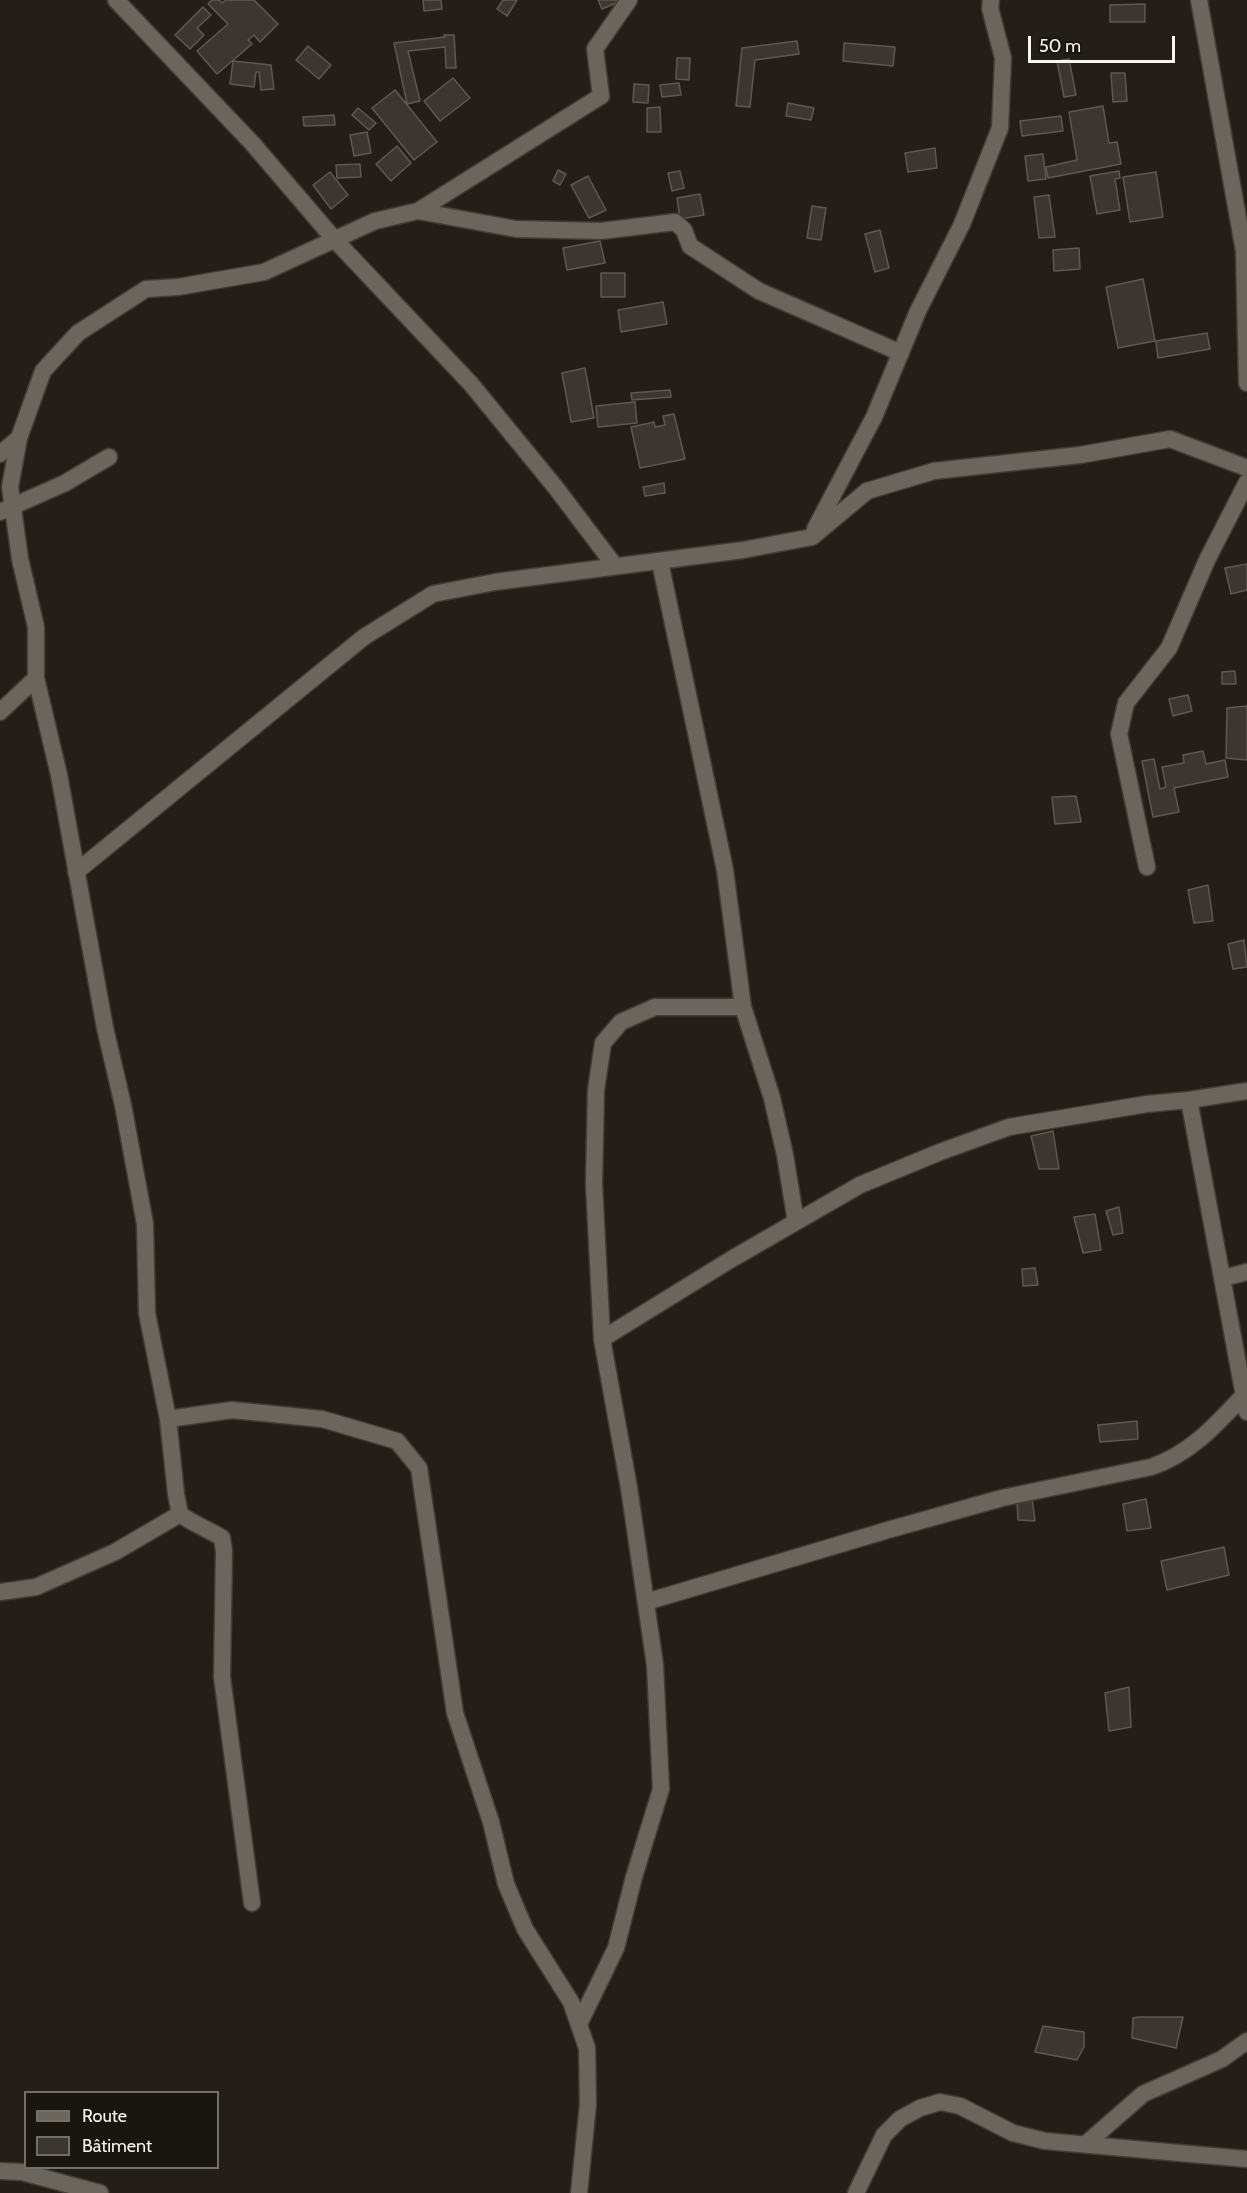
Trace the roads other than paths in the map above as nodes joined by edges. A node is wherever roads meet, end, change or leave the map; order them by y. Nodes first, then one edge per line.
1 (116, 0) edge
2 (629, 0) edge
3 (991, 0) edge
4 (1199, 0) edge
5 (418, 211) junction
6 (334, 240) junction
7 (901, 353) junction
8 (1247, 383) edge
9 (19, 438) junction
10 (0, 454) edge
11 (109, 457) dead end
12 (1247, 468) edge
13 (1247, 482) edge
14 (6, 509) edge
15 (812, 537) junction
16 (660, 562) junction
17 (615, 566) junction
18 (36, 678) junction
19 (0, 712) edge
20 (1147, 867) dead end
21 (76, 872) junction
22 (743, 1007) junction
23 (1247, 1091) edge
24 (1189, 1100) junction
25 (796, 1222) junction
26 (1247, 1272) edge
27 (1224, 1278) junction
28 (602, 1339) junction
29 (1246, 1404) edge
30 (168, 1419) junction
31 (180, 1514) junction
32 (0, 1592) edge
33 (646, 1602) junction
34 (252, 1903) dead end
35 (579, 2024) junction
36 (1247, 2041) edge
37 (1088, 2143) junction
38 (1247, 2159) edge
39 (0, 2171) edge
40 (100, 2193) edge
41 (579, 2193) edge
42 (856, 2193) edge

1 - 6 street
2 - 5 street
3 - 7 street
4 - 8 street
5 - 6 street
5 - 7 street
6 - 9 street
6 - 17 street
7 - 15 street
9 - 10 street
9 - 14 street
11 - 14 street
12 - 15 street
13 - 20 street
14 - 18 street
15 - 16 street
16 - 17 street
16 - 22 street
17 - 21 street
18 - 19 street
18 - 21 street
21 - 30 street
22 - 25 street
22 - 28 street
23 - 24 street
24 - 25 street
24 - 27 street
25 - 28 street
26 - 27 street
27 - 29 street
28 - 33 street
29 - 33 street
30 - 31 street
30 - 35 street
31 - 32 street
31 - 34 street
33 - 35 street
35 - 41 street
36 - 37 street
37 - 38 street
37 - 42 street
39 - 40 street

